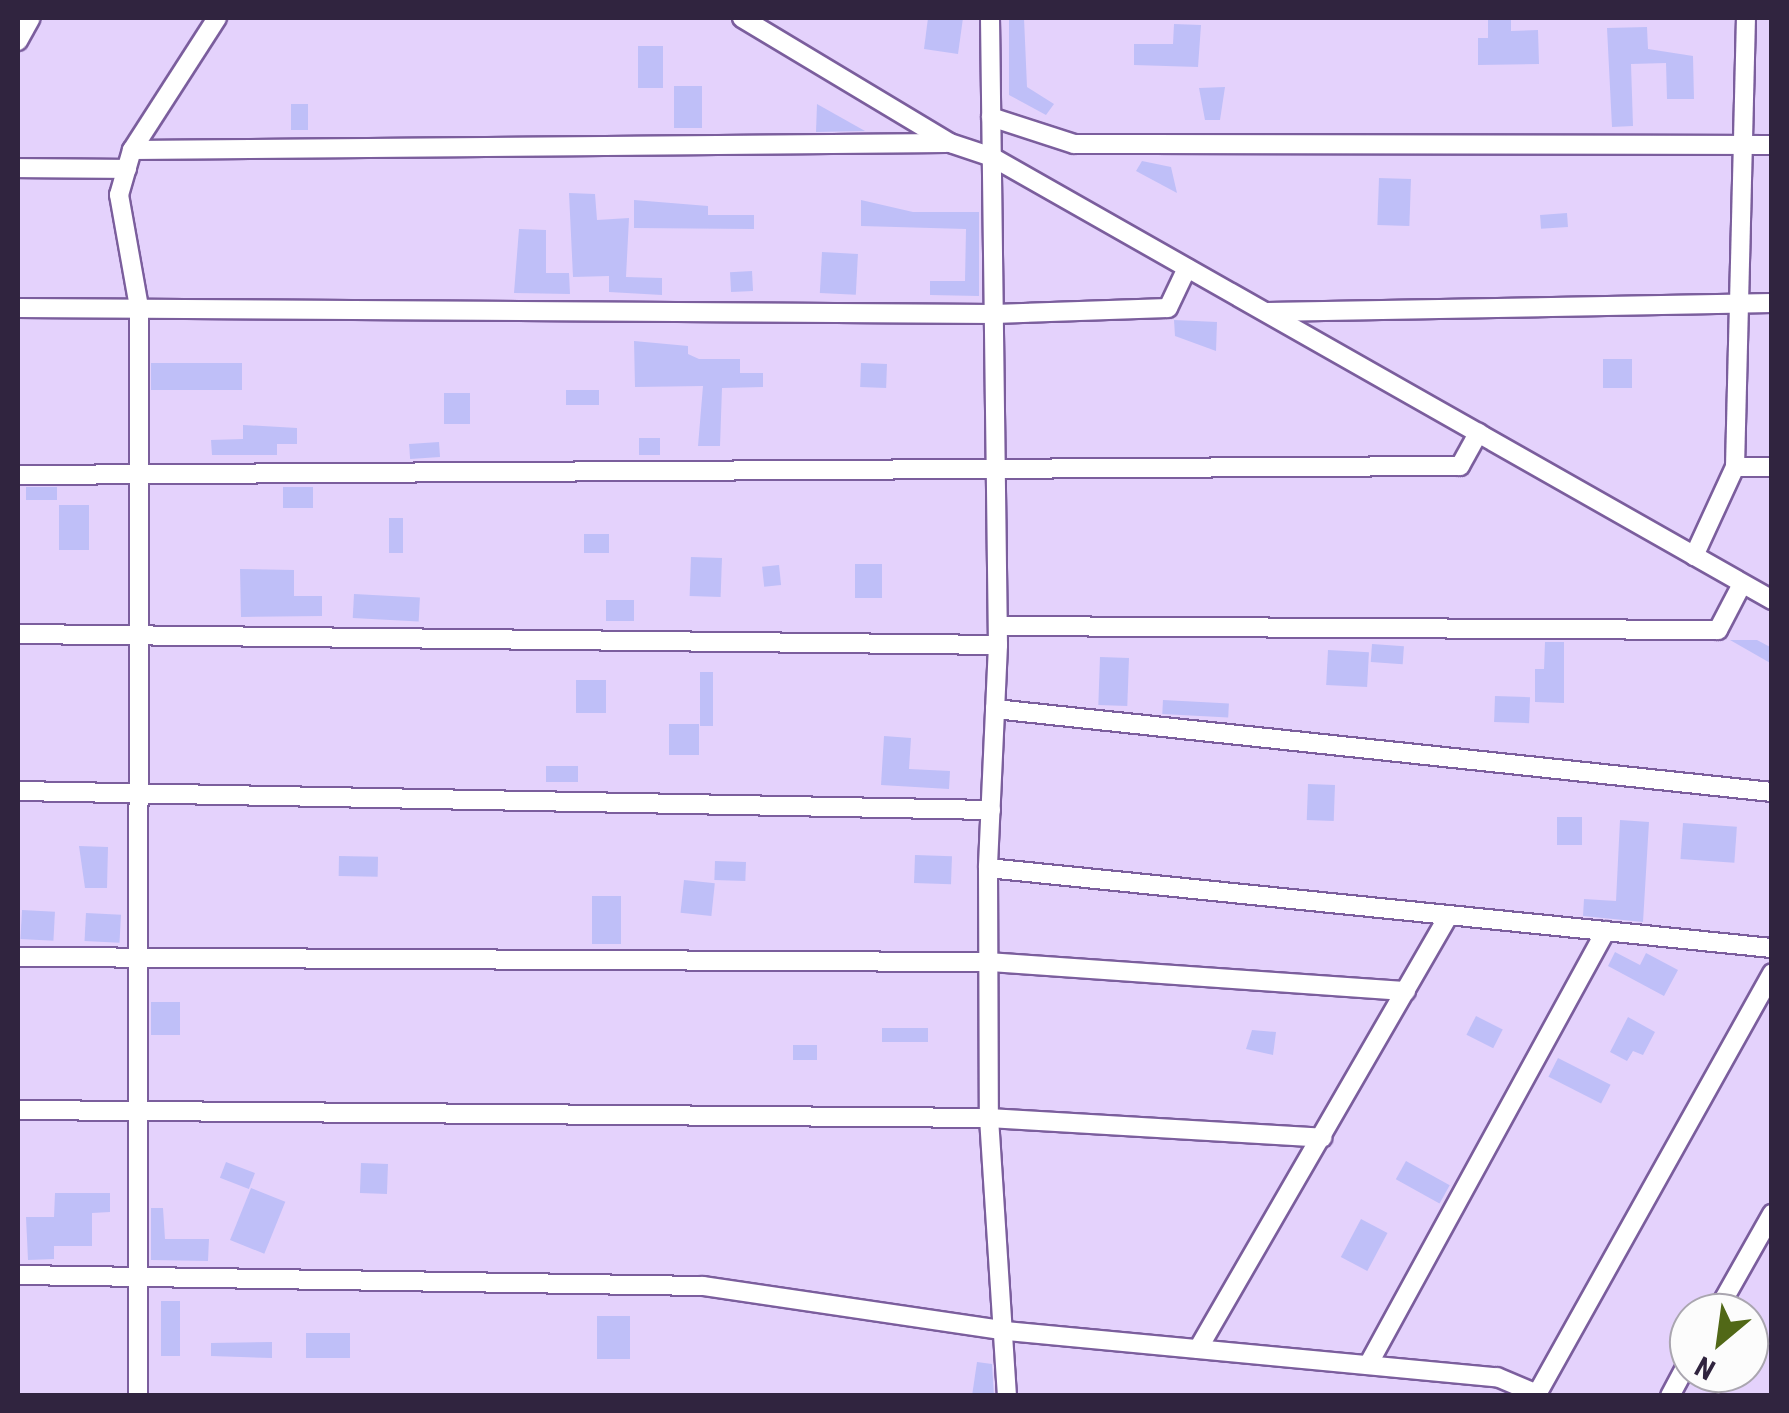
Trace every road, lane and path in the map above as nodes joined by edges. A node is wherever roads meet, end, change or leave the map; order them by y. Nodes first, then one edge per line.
1 (31, 18) edge
2 (218, 18) edge
3 (742, 18) edge
4 (990, 18) edge
5 (1746, 18) edge
6 (770, 25) edge
7 (18, 41) edge
8 (992, 117) junction
9 (950, 144) junction
10 (1744, 145) junction
11 (1772, 145) edge
12 (992, 157) junction
13 (129, 160) junction
14 (18, 168) edge
15 (1188, 268) junction
16 (1744, 302) junction
17 (1772, 303) edge
18 (140, 307) junction
19 (18, 308) edge
20 (1264, 312) junction
21 (994, 314) junction
22 (1478, 434) junction
23 (1735, 466) junction
24 (1772, 467) edge
25 (996, 473) junction
26 (18, 475) edge
27 (139, 476) junction
28 (1694, 556) junction
29 (1742, 584) junction
30 (1772, 600) edge
31 (139, 633) junction
32 (18, 634) edge
33 (998, 636) junction
34 (995, 709) junction
35 (139, 790) junction
36 (18, 791) edge
37 (1772, 792) edge
38 (991, 810) junction
39 (988, 868) junction
40 (1449, 915) junction
41 (1606, 931) junction
42 (1772, 948) edge
43 (18, 957) edge
44 (139, 958) junction
45 (988, 962) junction
46 (1772, 973) edge
47 (1406, 991) junction
48 (138, 1109) junction
49 (18, 1110) edge
50 (989, 1118) junction
51 (1322, 1138) junction
52 (1772, 1214) edge
53 (18, 1275) edge
54 (138, 1275) junction
55 (1727, 1293) edge
56 (1006, 1331) junction
57 (1198, 1349) junction
58 (1368, 1365) junction
59 (138, 1396) edge
60 (1007, 1396) edge

1 - 7 street
2 - 13 street
3 - 6 street
4 - 8 street
5 - 10 street
6 - 9 street
8 - 10 street
8 - 12 street
9 - 12 street
9 - 13 street
10 - 11 street
10 - 16 street
12 - 15 street
12 - 21 street
13 - 14 street
13 - 18 street
15 - 20 street
15 - 21 street
16 - 17 street
16 - 20 street
16 - 23 street
18 - 19 street
18 - 21 street
18 - 27 street
20 - 22 street
21 - 25 street
22 - 25 street
22 - 28 street
23 - 24 street
23 - 28 street
25 - 27 street
25 - 33 street
26 - 27 street
27 - 31 street
28 - 29 street
29 - 30 street
29 - 33 street
31 - 32 street
31 - 33 street
31 - 35 street
33 - 34 street
34 - 37 street
34 - 38 street
35 - 36 street
35 - 38 street
35 - 44 street
38 - 39 street
39 - 40 street
39 - 45 street
40 - 41 street
40 - 47 street
41 - 42 street
41 - 58 street
43 - 44 street
44 - 45 street
44 - 48 street
45 - 47 street
45 - 50 street
46 - 58 street
47 - 51 street
48 - 49 street
48 - 50 street
48 - 54 street
50 - 51 street
50 - 56 street
51 - 57 street
52 - 55 street
53 - 54 street
54 - 56 street
54 - 59 street
56 - 57 street
56 - 60 street
57 - 58 street

